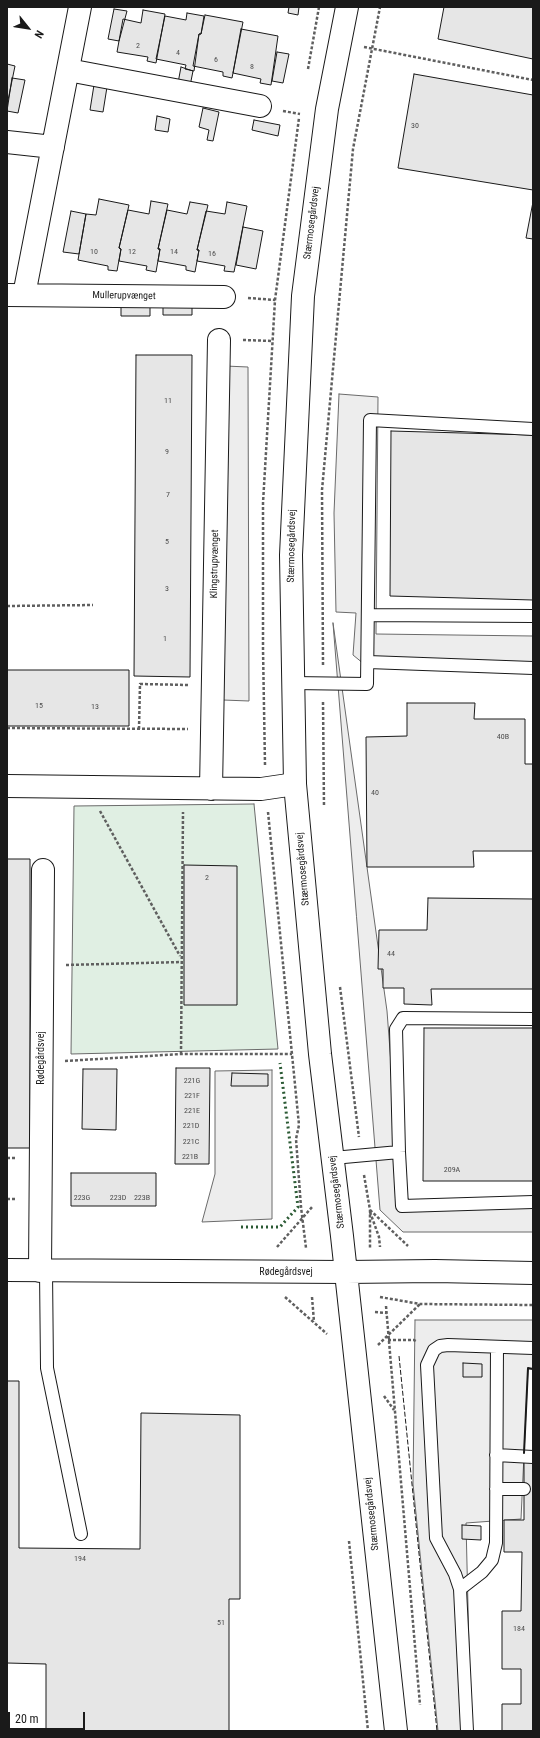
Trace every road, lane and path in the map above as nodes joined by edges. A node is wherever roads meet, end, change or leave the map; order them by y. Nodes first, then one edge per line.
1 (80, 7) edge
2 (347, 7) edge
3 (380, 7) edge
4 (340, 42) junction
5 (372, 48) junction
6 (68, 70) junction
7 (533, 80) edge
8 (260, 106) dead end
9 (7, 142) edge
10 (53, 147) junction
11 (15, 295) edge
12 (224, 297) dead end
13 (218, 340) joint
14 (272, 341) dead end
15 (533, 429) edge
16 (93, 605) dead end
17 (7, 606) edge
18 (368, 614) junction
19 (533, 616) edge
20 (368, 662) junction
21 (533, 668) edge
22 (293, 683) junction
23 (323, 684) junction
24 (213, 686) junction
25 (7, 728) edge
26 (139, 729) junction
27 (212, 729) junction
28 (295, 784) junction
29 (7, 786) edge
30 (91, 787) junction
31 (211, 789) junction
32 (183, 813) dead end
33 (324, 813) dead end
34 (43, 870) dead end
35 (181, 957) junction
36 (181, 962) junction
37 (42, 965) junction
38 (340, 982) dead end
39 (533, 1019) edge
40 (181, 1054) junction
41 (320, 1054) junction
42 (41, 1062) junction
43 (299, 1125) dead end
44 (399, 1152) junction
45 (361, 1156) junction
46 (333, 1158) junction
47 (533, 1202) edge
48 (315, 1204) dead end
49 (370, 1210) junction
50 (303, 1218) junction
51 (288, 1234) dead end
52 (408, 1247) dead end
53 (307, 1250) dead end
54 (380, 1251) dead end
55 (7, 1270) edge
56 (43, 1271) junction
57 (346, 1272) junction
58 (533, 1273) edge
59 (311, 1295) dead end
60 (533, 1304) edge
61 (386, 1306) dead end
62 (375, 1312) dead end
63 (386, 1313) junction
64 (314, 1322) dead end
65 (388, 1336) junction
66 (388, 1340) junction
67 (497, 1347) junction
68 (533, 1348) edge
69 (434, 1350) junction
70 (496, 1455) junction
71 (533, 1457) edge
72 (496, 1489) junction
73 (524, 1489) dead end
74 (81, 1534) dead end
75 (460, 1589) junction
76 (420, 1708) dead end
77 (396, 1731) edge
78 (468, 1731) edge

1 - 6 street, Mullerupvænget
2 - 4 street, Stærmosegårdsvej
3 - 5 path
4 - 5 path
4 - 22 street, Stærmosegårdsvej
5 - 7 path
5 - 23 path
6 - 8 street
6 - 10 street, Mullerupvænget
9 - 10 street
10 - 11 street, Mullerupvænget
11 - 12 street, Mullerupvænget
13 - 14 path
13 - 24 street, Klingstrupvænget
15 - 18 lane
16 - 17 path
18 - 19 lane
18 - 20 lane
20 - 21 lane
20 - 23 lane
22 - 23 lane
22 - 28 street, Stærmosegårdsvej
23 - 33 path
24 - 26 path
24 - 27 street, Klingstrupvænget
25 - 26 path
26 - 27 path
27 - 31 street, Klingstrupvænget
28 - 31 street
28 - 41 street, Stærmosegårdsvej
29 - 30 street
30 - 31 street
30 - 35 path
32 - 35 path
34 - 37 street, Rødegårdsvej
35 - 36 path
36 - 37 path
36 - 40 path
37 - 42 street, Rødegårdsvej
38 - 45 path
39 - 44 lane
40 - 41 path
40 - 42 path
41 - 46 street, Stærmosegårdsvej
42 - 56 street, Rødegårdsvej
43 - 50 path
44 - 45 lane
44 - 47 lane
45 - 46 lane
45 - 49 path
46 - 57 street, Stærmosegårdsvej
48 - 50 path
49 - 52 path
49 - 54 path
50 - 51 path
50 - 53 path
55 - 56 street, Rødegårdsvej
56 - 57 street, Rødegårdsvej
56 - 74 lane
57 - 58 street, Rødegårdsvej
57 - 77 street, Stærmosegårdsvej
59 - 64 path
60 - 65 path
61 - 63 path
62 - 63 path
63 - 65 path
65 - 66 path
66 - 69 path
66 - 76 path
67 - 68 lane
67 - 69 lane
67 - 70 lane
69 - 75 lane
70 - 71 lane
70 - 72 lane
72 - 73 lane
72 - 75 lane
75 - 78 lane

